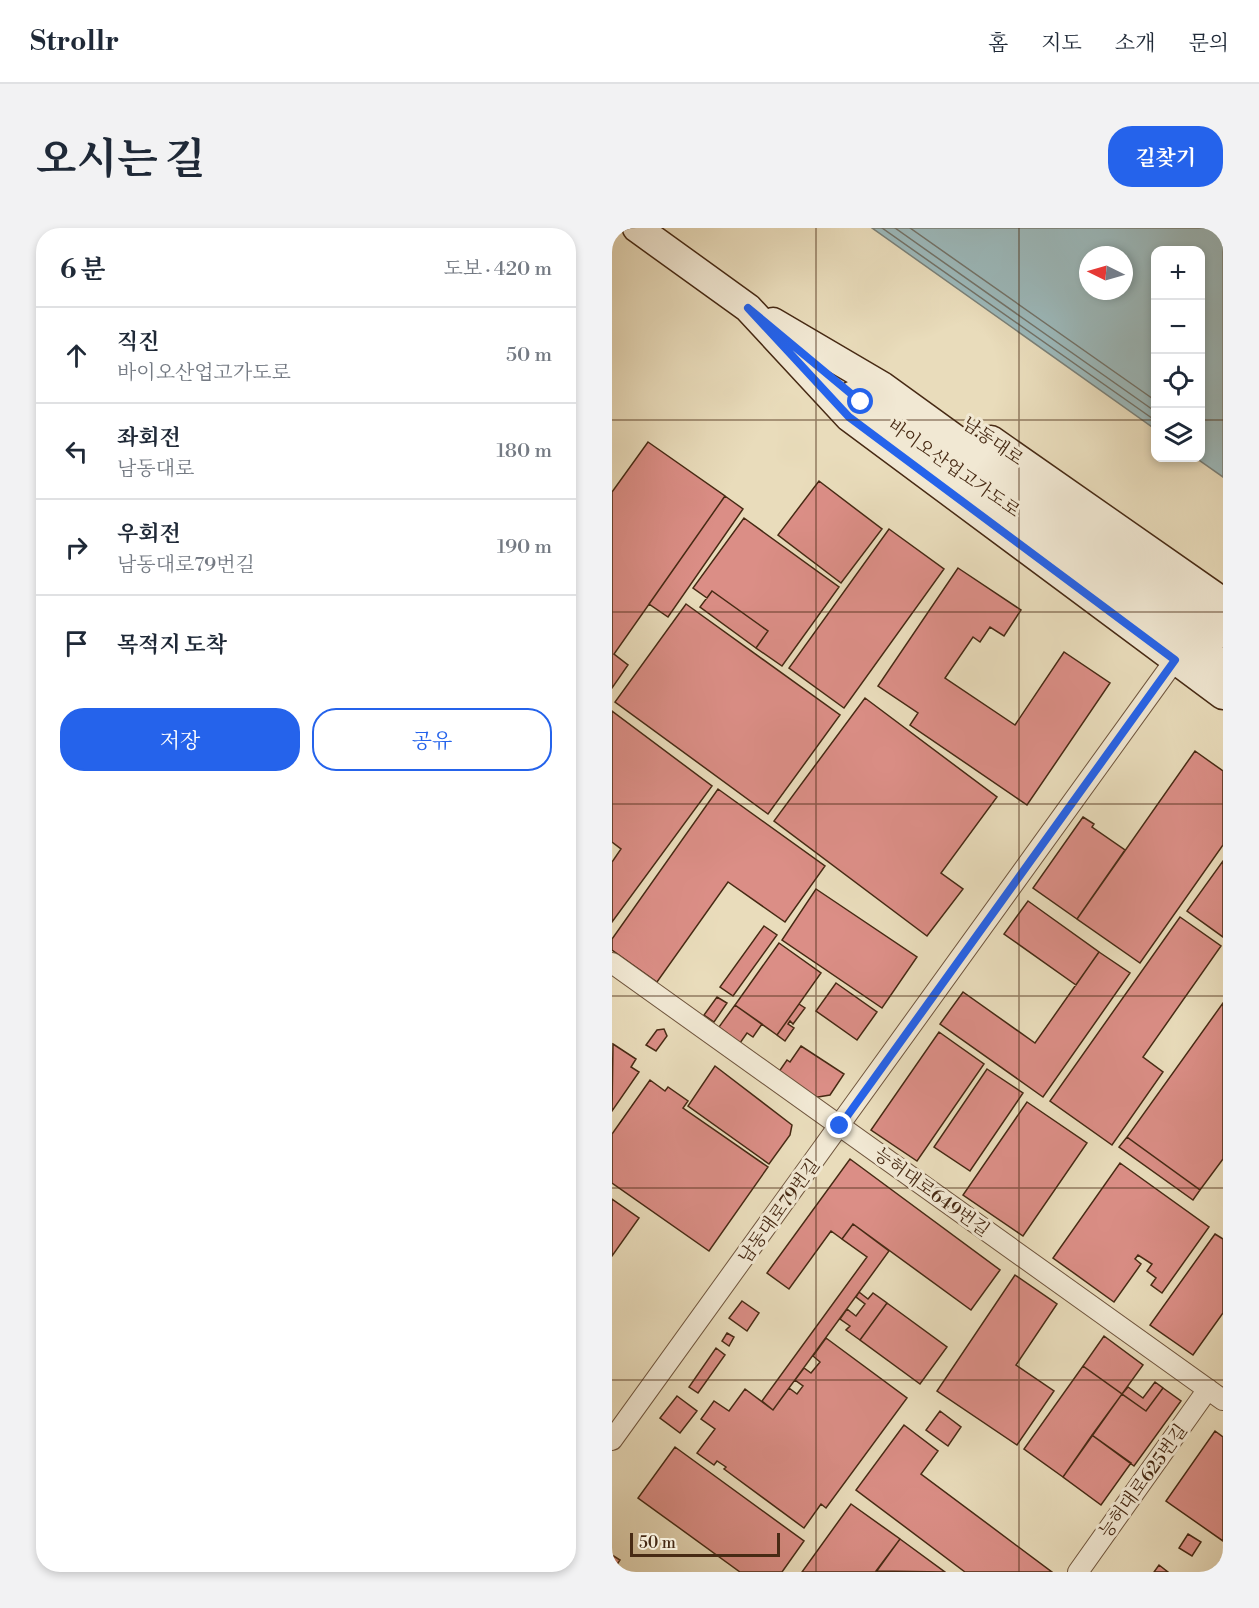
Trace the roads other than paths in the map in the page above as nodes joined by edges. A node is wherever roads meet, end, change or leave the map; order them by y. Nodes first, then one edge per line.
1 (637, 228) edge
2 (748, 308) junction
3 (1223, 602) edge
4 (1223, 633) edge
5 (1175, 660) junction
6 (1223, 665) edge
7 (1223, 695) edge
8 (612, 963) edge
9 (840, 1126) junction
10 (1216, 1395) edge
11 (612, 1440) edge
12 (1078, 1572) edge

1 - 2 main road, 남동대로
2 - 3 main road, 남동대로
2 - 4 main road, 바이오산업고가도로
2 - 5 main road, 남동대로
2 - 6 main road, 바이오산업고가도로
5 - 7 main road, 남동대로
5 - 9 street, 남동대로79번길
8 - 9 street, 능허대로649번길
9 - 10 street, 능허대로649번길
9 - 11 street, 남동대로79번길
10 - 12 street, 능허대로625번길

